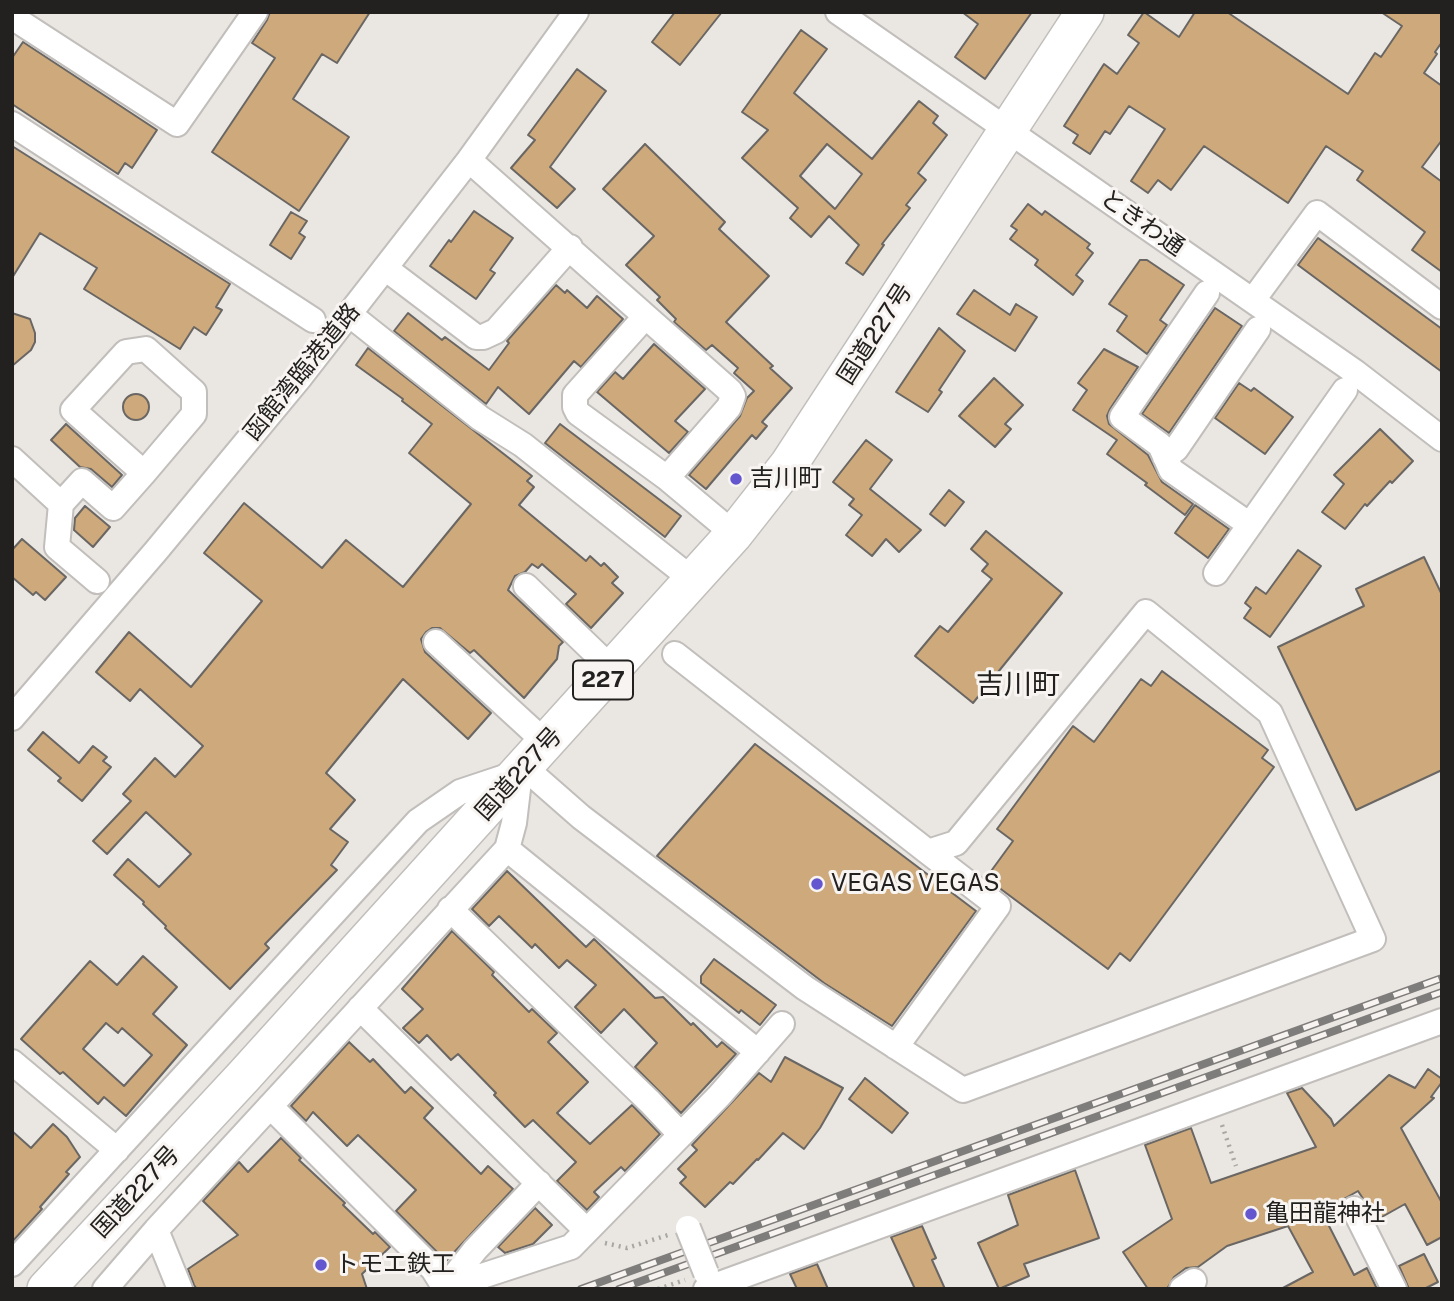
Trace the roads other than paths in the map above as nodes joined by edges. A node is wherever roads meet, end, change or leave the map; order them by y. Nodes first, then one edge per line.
1 (255, 12) edge
2 (576, 12) edge
3 (838, 12) edge
4 (1085, 12) edge
5 (12, 16) edge
6 (12, 124) edge
7 (1008, 130) junction
8 (469, 160) junction
9 (570, 247) junction
10 (385, 268) junction
11 (1207, 293) dead end
12 (1253, 300) junction
13 (1442, 307) edge
14 (349, 314) junction
15 (645, 317) junction
16 (313, 320) dead end
17 (1258, 329) dead end
18 (1345, 390) dead end
19 (1439, 430) edge
20 (1165, 457) junction
21 (12, 459) edge
22 (144, 473) junction
23 (667, 478) junction
24 (61, 504) junction
25 (1250, 525) junction
26 (734, 534) junction
27 (1216, 573) dead end
28 (693, 580) junction
29 (97, 581) dead end
30 (526, 586) dead end
31 (436, 642) dead end
32 (675, 654) dead end
33 (613, 670) junction
34 (12, 718) edge
35 (530, 761) junction
36 (507, 849) junction
37 (928, 852) junction
38 (450, 909) junction
39 (360, 1008) junction
40 (1442, 1021) edge
41 (782, 1024) dead end
42 (896, 1047) junction
43 (758, 1052) junction
44 (12, 1062) edge
45 (270, 1106) junction
46 (681, 1135) junction
47 (117, 1150) junction
48 (539, 1183) junction
49 (1354, 1209) dead end
50 (688, 1228) dead end
51 (156, 1230) junction
52 (586, 1230) junction
53 (12, 1264) edge
54 (706, 1281) edge
55 (443, 1288) edge
56 (46, 1289) edge
57 (104, 1289) edge
58 (180, 1289) edge
59 (1394, 1289) edge

1 - 5 street
2 - 8 street, 函館湾臨港道路
3 - 7 street, ときわ通
4 - 7 highway, 国道227号 / 227
6 - 16 street
7 - 12 street, ときわ通
7 - 26 highway, 国道227号 / 227
8 - 9 street
8 - 10 street, 函館湾臨港道路
9 - 10 street
9 - 15 street
10 - 14 street, 函館湾臨港道路
11 - 20 street
12 - 13 street
12 - 19 street, ときわ通
14 - 28 street
14 - 34 street, 函館湾臨港道路
15 - 23 street
15 - 23 street
17 - 20 street
18 - 25 street
20 - 25 street
21 - 24 street
22 - 22 street
22 - 24 street
23 - 26 street
24 - 29 street
25 - 27 street
26 - 28 highway, 国道227号 / 227
28 - 33 highway, 国道227号 / 227
30 - 33 street
31 - 35 street
32 - 37 street
33 - 35 highway, 国道227号 / 227
35 - 36 street
35 - 42 street
35 - 47 street
35 - 56 highway, 国道227号 / 227
36 - 38 street
36 - 43 street
37 - 42 street
37 - 42 street
38 - 39 street
38 - 46 street
39 - 45 street
39 - 48 street
40 - 54 street
41 - 43 street
43 - 46 street
44 - 47 street
45 - 51 street
45 - 55 street
46 - 52 street
47 - 53 street
48 - 52 street
48 - 55 street
49 - 59 street
50 - 54 street, bridge
51 - 57 street
51 - 58 street
52 - 55 street

